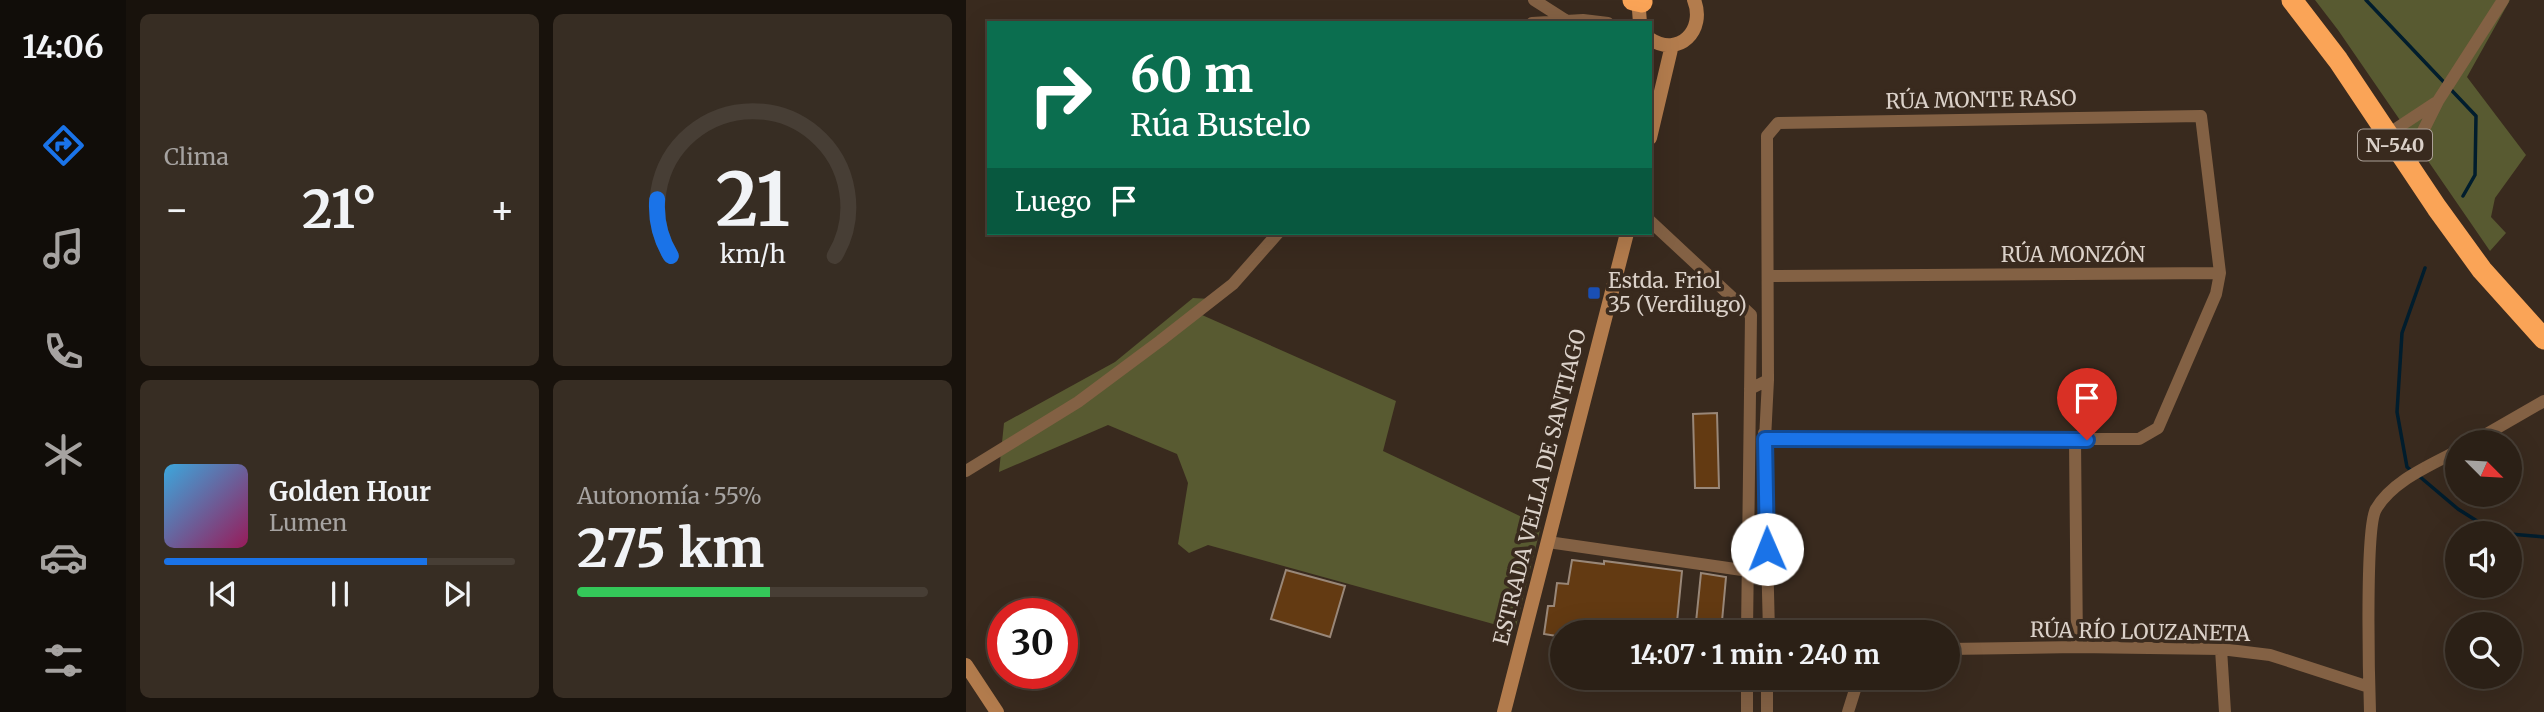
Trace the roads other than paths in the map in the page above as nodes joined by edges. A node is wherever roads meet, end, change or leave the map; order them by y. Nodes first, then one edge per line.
1 (1534, 0) edge
2 (1694, 0) edge
3 (2292, 0) edge
4 (2502, 0) edge
5 (1567, 21) edge
6 (1652, 40) edge
7 (1672, 45) junction
8 (2438, 101) junction
9 (1652, 130) edge
10 (2388, 134) junction
11 (2411, 167) junction
12 (1652, 223) edge
13 (1276, 235) edge
14 (1626, 235) edge
15 (2220, 273) junction
16 (1768, 276) junction
17 (2544, 339) edge
18 (1768, 380) junction
19 (1751, 389) junction
20 (2544, 401) edge
21 (2494, 430) edge
22 (1765, 439) junction
23 (2075, 440) junction
24 (2445, 458) edge
25 (966, 471) edge
26 (1548, 542) junction
27 (1749, 571) junction
28 (1748, 620) edge
29 (1769, 620) edge
30 (2077, 647) junction
31 (1960, 649) edge
32 (2221, 649) junction
33 (966, 665) edge
34 (2369, 687) junction
35 (1747, 690) edge
36 (1767, 690) edge
37 (1855, 690) edge
38 (997, 712) edge
39 (1504, 712) edge
40 (1747, 712) edge
41 (1767, 712) edge
42 (1848, 712) edge
43 (2225, 712) edge
44 (2370, 712) edge

1 - 5 street
2 - 7 main road
3 - 10 highway, N-540
4 - 8 street
6 - 7 main road
7 - 9 main road
8 - 10 street
8 - 11 street
10 - 11 highway, N-540
11 - 17 highway, N-540
12 - 19 street
13 - 25 street
14 - 26 main road, ESTRADA VELLA DE SANTIAGO
15 - 16 street, RÚA MONZÓN
15 - 16 street, RÚA MONTE RASO
15 - 23 street
16 - 18 street
18 - 19 street
18 - 22 street
19 - 22 street
19 - 27 street
20 - 21 street
22 - 23 street
22 - 29 street
23 - 30 street
24 - 34 street
26 - 27 street
26 - 39 main road, ESTRADA VELLA DE SANTIAGO
27 - 28 street
30 - 31 street, RÚA RÍO LOUZANETA
30 - 32 street, RÚA RÍO LOUZANETA
32 - 34 street, RÚA RÍO LOUZANETA
32 - 43 street
33 - 38 main road
34 - 44 street
35 - 40 street
36 - 41 street
37 - 42 street

